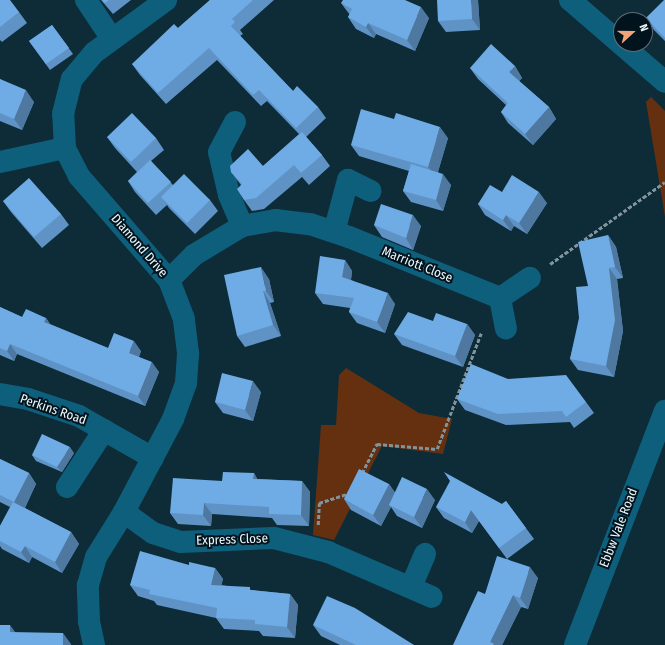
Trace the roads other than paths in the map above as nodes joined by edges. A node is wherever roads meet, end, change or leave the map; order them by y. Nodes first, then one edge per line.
1 (86, 0) edge
2 (166, 0) edge
3 (570, 0) edge
4 (112, 39) junction
5 (664, 80) edge
6 (235, 122) dead end
7 (65, 148) junction
8 (0, 162) edge
9 (371, 191) dead end
10 (242, 226) junction
11 (334, 232) junction
12 (530, 278) road end
13 (169, 280) junction
14 (500, 298) junction
15 (506, 328) dead end
16 (0, 394) edge
17 (665, 412) edge
18 (104, 430) junction
19 (153, 458) junction
20 (67, 487) dead end
21 (124, 512) junction
22 (425, 554) dead end
23 (411, 587) junction
24 (432, 597) dead end
25 (94, 645) edge
26 (575, 645) edge

1 - 4 street
2 - 4 street, Diamond Drive
3 - 5 street
4 - 7 street, Diamond Drive
6 - 10 street
7 - 8 street
7 - 13 street, Diamond Drive
9 - 11 street
10 - 11 street, Marriott Close
10 - 13 street, Marriott Close
11 - 14 street, Marriott Close
12 - 14 street
13 - 19 street, Diamond Drive
14 - 15 street
16 - 18 street, Perkins Road
17 - 26 street, Ebbw Vale Road
18 - 19 street, Perkins Road
18 - 20 street, Perkins Road
19 - 21 street, Diamond Drive
21 - 23 street, Express Close
21 - 25 street, Diamond Drive
22 - 23 street
23 - 24 street, Express Close

